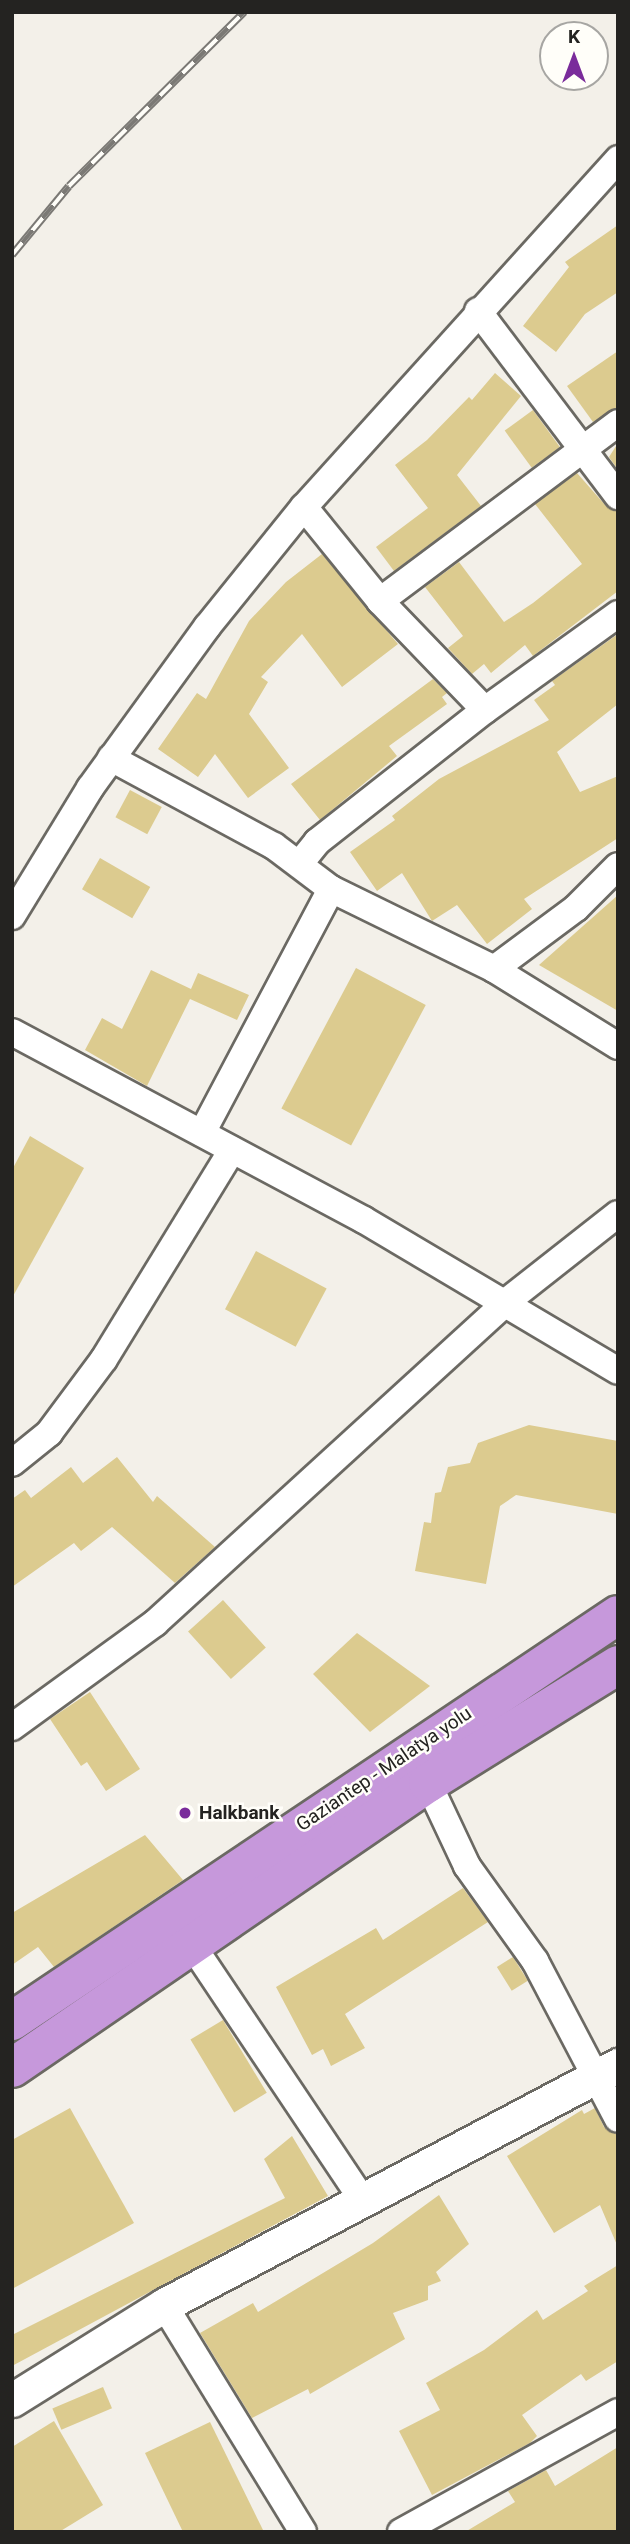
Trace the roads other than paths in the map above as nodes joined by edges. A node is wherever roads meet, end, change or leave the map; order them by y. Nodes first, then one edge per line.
1 (618, 159) edge
2 (478, 311) junction
3 (618, 423) edge
4 (584, 446) junction
5 (618, 496) edge
6 (304, 507) junction
7 (380, 601) junction
8 (618, 614) edge
9 (485, 710) junction
10 (111, 758) junction
11 (301, 862) junction
12 (618, 866) edge
13 (331, 889) junction
14 (12, 916) edge
15 (494, 969) junction
16 (12, 1032) edge
17 (618, 1046) edge
18 (202, 1133) junction
19 (232, 1150) junction
20 (618, 1214) edge
21 (506, 1303) junction
22 (618, 1371) edge
23 (12, 1463) edge
24 (618, 1615) edge
25 (618, 1665) edge
26 (12, 1727) edge
27 (428, 1783) junction
28 (192, 1945) junction
29 (12, 2021) edge
30 (12, 2068) edge
31 (606, 2071) edge
32 (618, 2119) edge
33 (363, 2200) junction
34 (164, 2305) junction
35 (12, 2400) edge
36 (618, 2412) edge
37 (303, 2532) edge
38 (401, 2532) edge

1 - 2 street
2 - 4 street
2 - 6 street
3 - 4 street
4 - 5 street
4 - 7 street
6 - 7 street
6 - 10 street
7 - 9 street
8 - 9 street
9 - 11 street
10 - 11 street
10 - 14 street
11 - 13 street
12 - 15 street
13 - 15 street
13 - 18 street
15 - 17 street
16 - 18 street
18 - 19 street
19 - 21 street
19 - 23 street
20 - 21 street
21 - 22 street
21 - 26 street
24 - 29 highway, Gaziantep - Malatya yolu
25 - 27 highway, Gaziantep - Malatya yolu
27 - 28 highway, Gaziantep - Malatya yolu
27 - 31 street
28 - 30 highway, Gaziantep - Malatya yolu
28 - 33 street
31 - 32 street
31 - 33 street
33 - 34 street
34 - 35 street
34 - 37 street
36 - 38 street

